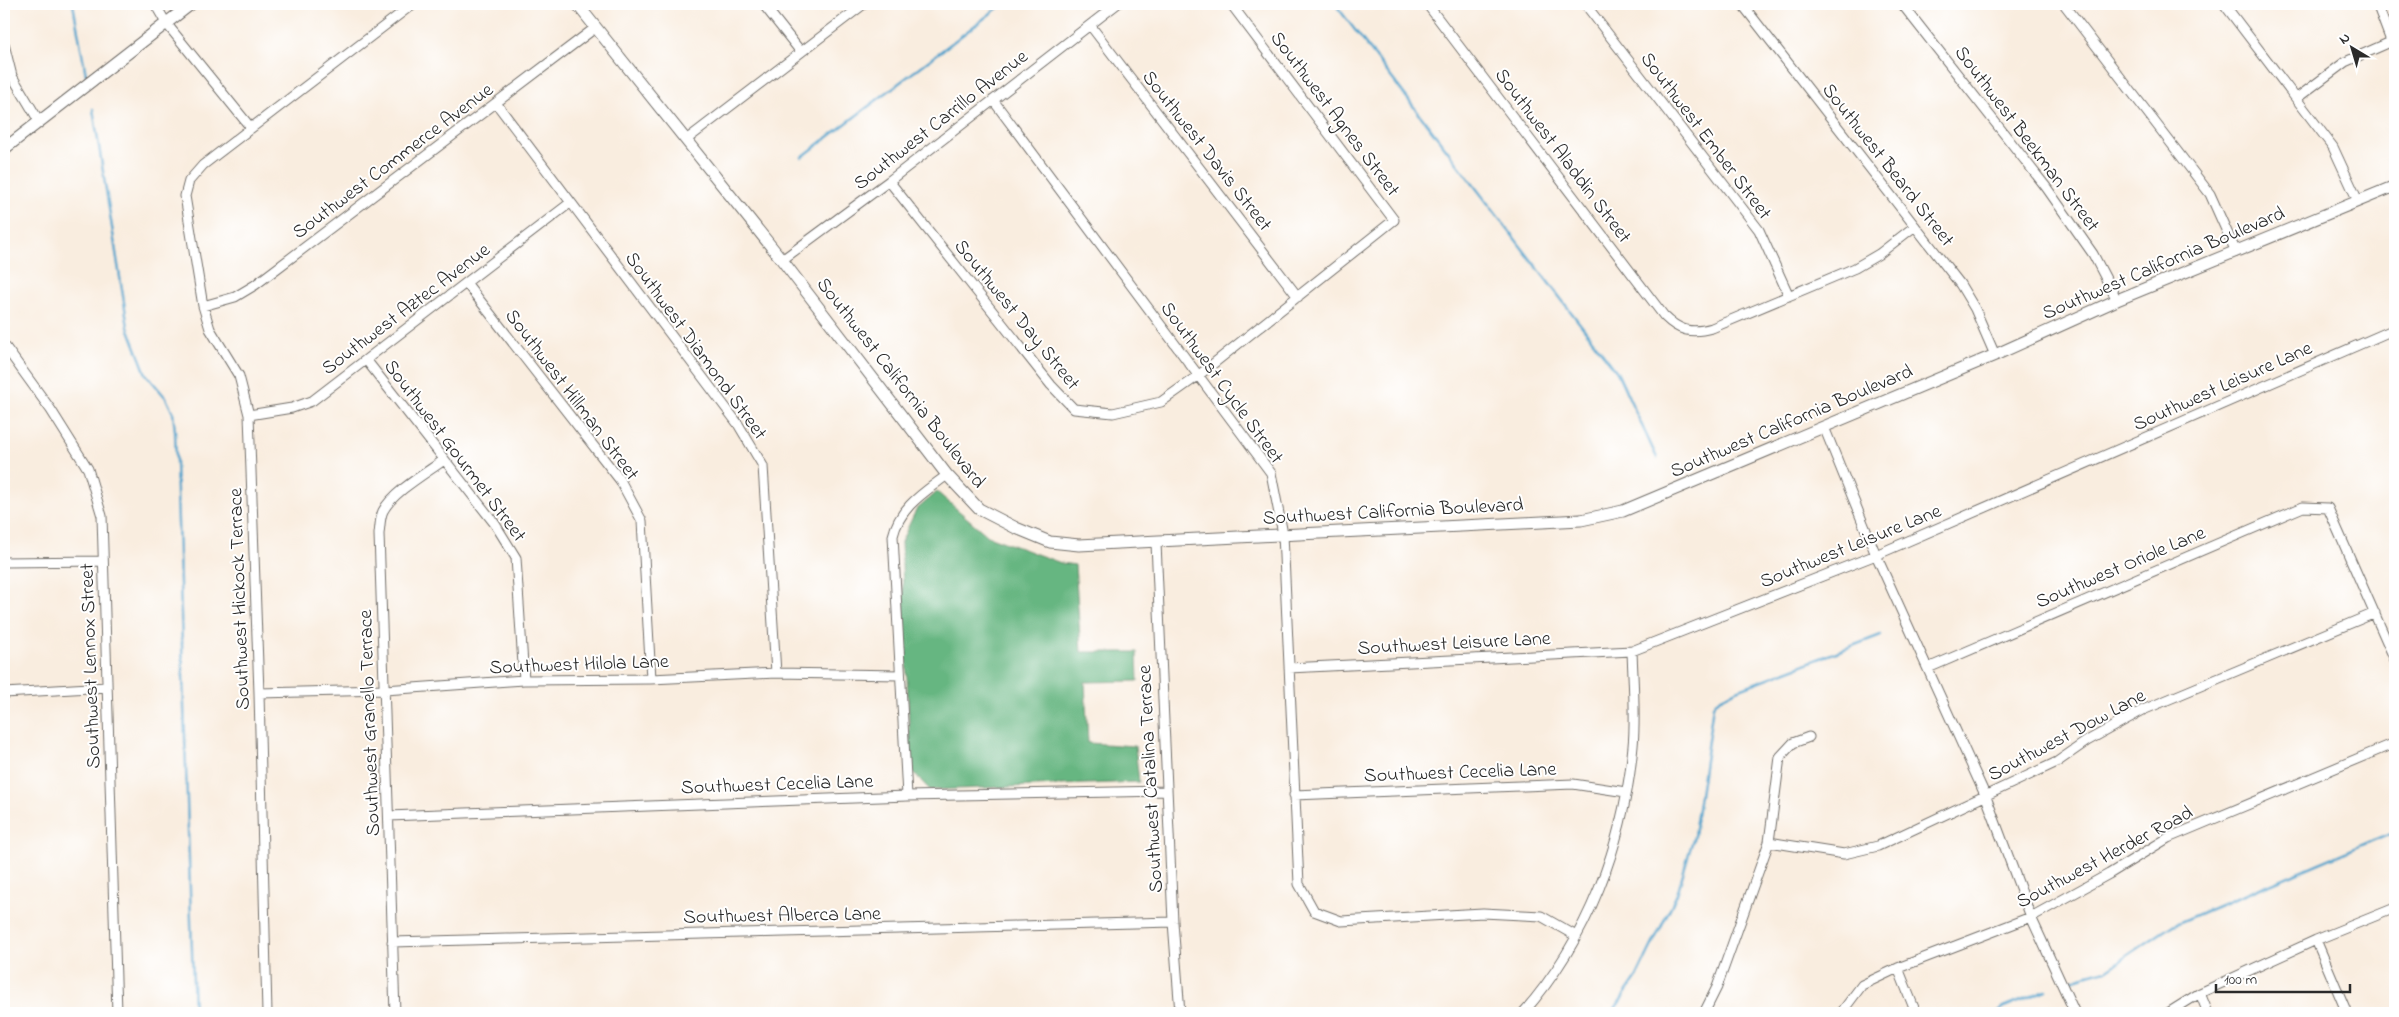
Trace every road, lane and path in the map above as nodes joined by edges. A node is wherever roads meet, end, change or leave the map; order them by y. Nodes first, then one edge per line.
1 (155, 4) edge
2 (191, 4) edge
3 (413, 4) edge
4 (577, 4) edge
5 (763, 4) edge
6 (864, 4) edge
7 (1117, 4) edge
8 (1232, 4) edge
9 (1426, 4) edge
10 (1585, 4) edge
11 (1902, 4) edge
12 (2064, 4) edge
13 (2224, 4) edge
14 (2377, 4) edge
15 (1745, 5) edge
16 (166, 23) junction
17 (1090, 25) junction
18 (595, 28) junction
19 (2393, 40) edge
20 (4, 44) edge
21 (801, 52) junction
22 (2297, 98) junction
23 (993, 100) junction
24 (496, 104) junction
25 (39, 121) junction
26 (251, 128) junction
27 (686, 140) junction
28 (4, 149) edge
29 (890, 181) junction
30 (2395, 186) edge
31 (2358, 201) junction
32 (570, 203) junction
33 (1394, 220) joint
34 (1915, 226) junction
35 (2236, 252) junction
36 (782, 260) junction
37 (467, 284) junction
38 (1789, 296) junction
39 (1298, 297) junction
40 (2117, 300) junction
41 (203, 306) junction
42 (2395, 330) edge
43 (4, 345) edge
44 (1995, 355) junction
45 (367, 361) junction
46 (1199, 375) junction
47 (249, 415) junction
48 (1824, 427) junction
49 (444, 460) junction
50 (947, 475) junction
51 (1283, 534) junction
52 (1156, 543) junction
53 (1876, 555) junction
54 (103, 561) junction
55 (4, 562) edge
56 (2374, 613) junction
57 (1632, 651) junction
58 (2395, 660) edge
59 (1289, 668) junction
60 (1928, 668) junction
61 (776, 673) junction
62 (900, 675) junction
63 (651, 679) junction
64 (524, 680) junction
65 (107, 687) junction
66 (385, 690) junction
67 (4, 694) edge
68 (259, 694) junction
69 (1809, 737) dead end
70 (2395, 743) edge
71 (1167, 791) junction
72 (1626, 792) junction
73 (1294, 795) junction
74 (907, 796) junction
75 (1986, 797) junction
76 (389, 816) junction
77 (1769, 842) junction
78 (2395, 908) edge
79 (2031, 917) junction
80 (1173, 922) junction
81 (1576, 936) junction
82 (2316, 940) junction
83 (392, 942) junction
84 (1898, 968) junction
85 (2200, 993) junction
86 (117, 1013) edge
87 (267, 1013) edge
88 (395, 1013) edge
89 (1180, 1013) edge
90 (1524, 1013) edge
91 (1704, 1013) edge
92 (1841, 1013) edge
93 (1916, 1013) edge
94 (2075, 1013) edge
95 (2168, 1013) edge
96 (2208, 1013) edge
97 (2347, 1013) edge

1 - 16 street
2 - 16 street
3 - 26 street
4 - 18 street, Southwest California Boulevard
5 - 21 street
6 - 21 street
7 - 17 street, Southwest Carrillo Avenue
8 - 33 street, Southwest Agnes Street
9 - 38 street, Southwest Aladdin Street
10 - 38 street, Southwest Ember Street
11 - 40 street, Southwest Beekman Street
12 - 35 street
13 - 22 street
14 - 19 street
15 - 34 street, Southwest Beard Street
16 - 25 street
16 - 26 street
17 - 23 street, Southwest Carrillo Avenue
17 - 39 street, Southwest Davis Street
18 - 24 street, Southwest Commerce Avenue
18 - 27 street, Southwest California Boulevard
19 - 22 street
20 - 25 street
21 - 27 street
22 - 31 street
23 - 29 street, Southwest Carrillo Avenue
23 - 46 street, Southwest Cycle Street
24 - 32 street, Southwest Diamond Street
24 - 41 street, Southwest Commerce Avenue
25 - 28 street
26 - 41 street, Southwest Hickock Terrace
27 - 36 street, Southwest California Boulevard
29 - 36 street, Southwest Carrillo Avenue
29 - 46 street, Southwest Day Street
30 - 31 street, Southwest California Boulevard
31 - 35 street, Southwest California Boulevard
32 - 37 street, Southwest Aztec Avenue
32 - 61 street, Southwest Diamond Street
33 - 39 street, Southwest Day Street
34 - 38 street
34 - 44 street, Southwest Beard Street
35 - 40 street, Southwest California Boulevard
36 - 50 street, Southwest California Boulevard
37 - 45 street, Southwest Aztec Avenue
37 - 63 street, Southwest Hillman Street
39 - 46 street, Southwest Day Street
40 - 44 street, Southwest California Boulevard
41 - 47 street, Southwest Hickock Terrace
42 - 53 street, Southwest Leisure Lane
43 - 54 street, Southwest Lennox Street
44 - 48 street, Southwest California Boulevard
45 - 47 street, Southwest Aztec Avenue
45 - 49 street, Southwest Gourmet Street
46 - 51 street, Southwest Cycle Street
47 - 68 street, Southwest Hickock Terrace
48 - 51 street, Southwest California Boulevard
48 - 53 street
49 - 64 street, Southwest Gourmet Street
49 - 66 street, Southwest Granello Terrace
50 - 52 street, Southwest California Boulevard
50 - 62 street
51 - 52 street, Southwest California Boulevard
51 - 59 street, Southwest Cycle Street
52 - 71 street, Southwest Catalina Terrace
53 - 57 street, Southwest Leisure Lane
53 - 60 street
54 - 55 street
54 - 65 street, Southwest Lennox Street
56 - 58 street
56 - 60 street, Southwest Oriole Lane
56 - 75 street, Southwest Dow Lane
57 - 59 street, Southwest Leisure Lane
57 - 72 street
59 - 73 street, Southwest Cycle Street
60 - 75 street
61 - 62 street, Southwest Hilola Lane
61 - 63 street, Southwest Hilola Lane
62 - 74 street
63 - 64 street, Southwest Hilola Lane
64 - 66 street, Southwest Hilola Lane
65 - 67 street
65 - 86 street, Southwest Lennox Street
66 - 68 street, Southwest Hilola Lane
66 - 76 street, Southwest Granello Terrace
68 - 87 street, Southwest Hickock Terrace
69 - 77 street
70 - 79 street, Southwest Herder Road
71 - 74 street, Southwest Cecelia Lane
71 - 80 street, Southwest Catalina Terrace
72 - 73 street, Southwest Cecelia Lane
72 - 81 street
73 - 81 street, Southwest Cycle Street
74 - 76 street, Southwest Cecelia Lane
75 - 77 street, Southwest Dow Lane
75 - 79 street
76 - 83 street, Southwest Granello Terrace
77 - 91 street
78 - 82 street
79 - 84 street, Southwest Herder Road
79 - 94 street
80 - 83 street, Southwest Alberca Lane
80 - 89 street, Southwest Catalina Terrace
81 - 90 street
82 - 85 street
82 - 97 street
83 - 88 street, Southwest Granello Terrace
84 - 92 street, Southwest Herder Road
84 - 93 street
85 - 95 street
85 - 96 street

